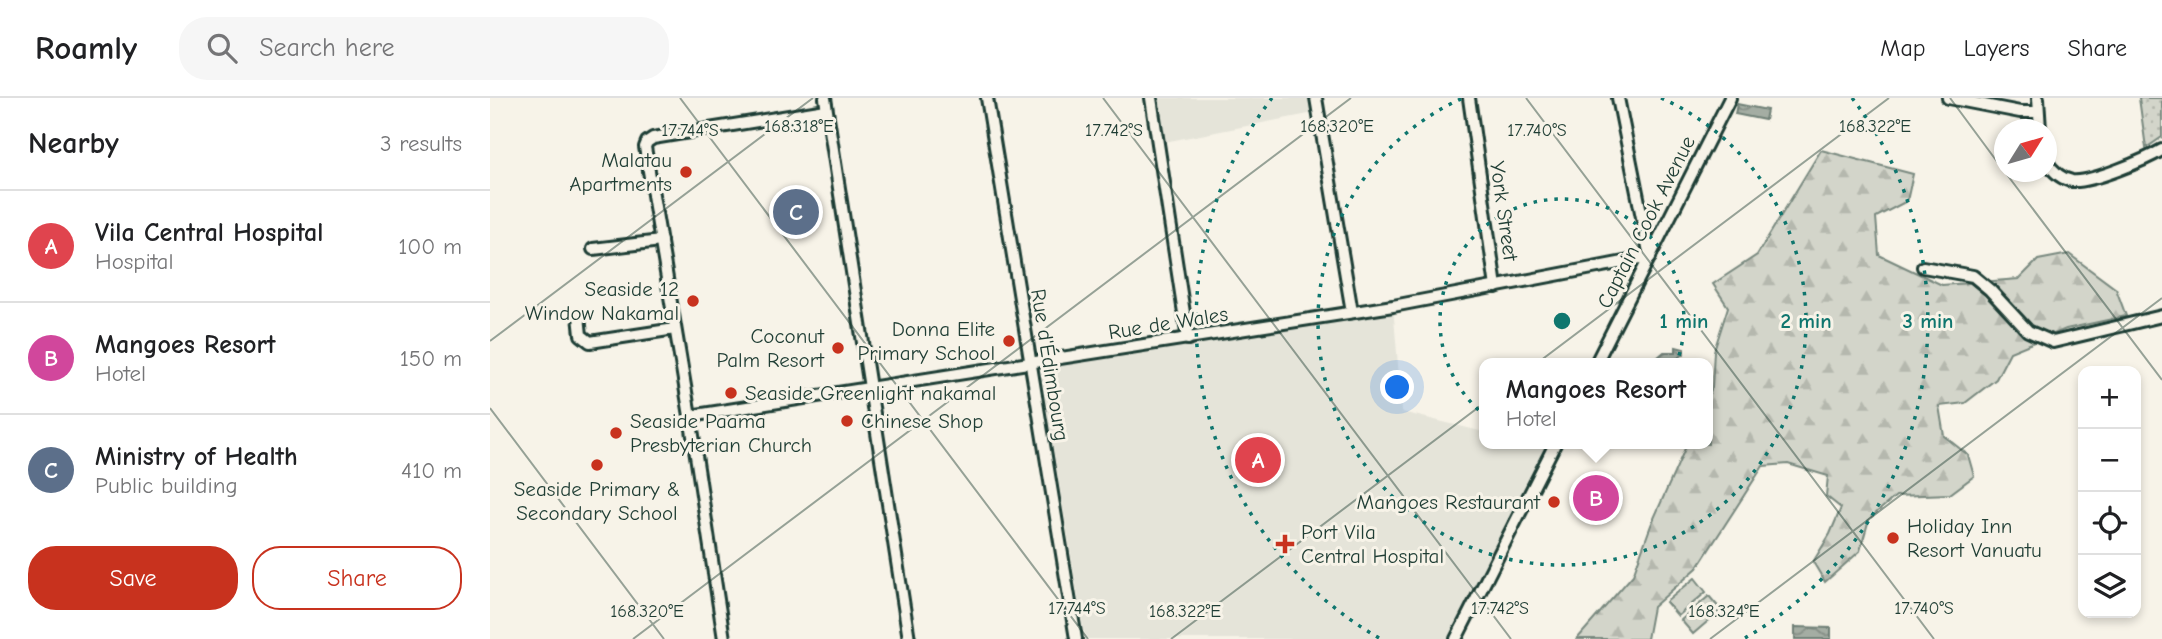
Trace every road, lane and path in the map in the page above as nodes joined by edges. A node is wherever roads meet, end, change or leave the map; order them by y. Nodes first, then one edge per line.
1 (987, 98) edge
2 (1151, 98) edge
3 (1316, 98) edge
4 (1469, 98) edge
5 (1618, 98) edge
6 (1730, 98) edge
7 (1948, 98) edge
8 (2038, 98) edge
9 (825, 104) edge
10 (2038, 112) junction
11 (2039, 119) edge
12 (2162, 150) edge
13 (2057, 174) edge
14 (661, 241) junction
15 (593, 249) dead end
16 (1650, 257) junction
17 (1923, 268) dead end
18 (1496, 287) junction
19 (1352, 312) junction
20 (579, 316) dead end
21 (2162, 316) edge
22 (675, 329) junction
23 (1188, 339) junction
24 (1599, 358) edge
25 (1030, 364) junction
26 (869, 387) junction
27 (690, 416) junction
28 (1552, 449) edge
29 (724, 639) edge
30 (909, 639) edge
31 (1076, 639) edge
32 (1456, 639) edge

1 - 25 street, Rue d'Édimbourg
2 - 23 street
3 - 19 street
4 - 18 street, York Street
5 - 16 street
6 - 16 street, Captain Cook Avenue
7 - 10 street
8 - 10 street
9 - 14 street
9 - 26 street
10 - 11 street
12 - 13 street
14 - 15 street
14 - 22 street
16 - 18 street, Rue de Wales
16 - 24 street, Captain Cook Avenue
17 - 21 street
18 - 19 street, Rue de Wales
19 - 23 street, Rue de Wales
20 - 22 street
22 - 27 street
23 - 25 street, Rue de Wales
25 - 26 street, Rue de Wales
25 - 31 street, Rue d'Édimbourg
26 - 27 street, Rue de Wales
26 - 30 street
27 - 29 street
28 - 32 street

